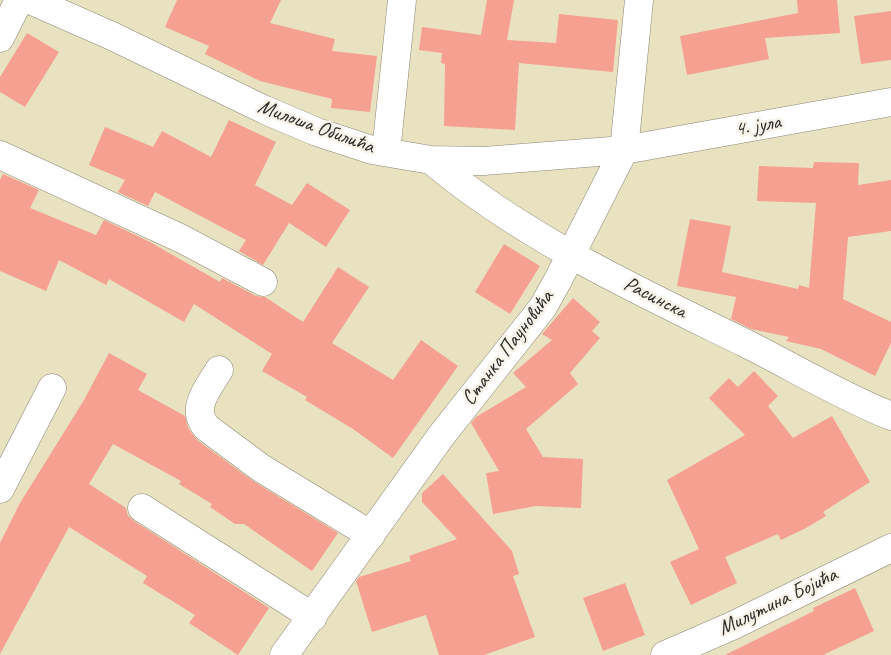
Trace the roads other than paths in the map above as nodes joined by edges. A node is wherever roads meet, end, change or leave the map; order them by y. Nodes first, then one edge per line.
1 (19, 0) edge
2 (30, 0) edge
3 (402, 0) edge
4 (639, 0) edge
5 (0, 38) edge
6 (891, 102) edge
7 (624, 150) junction
8 (386, 152) junction
9 (0, 155) edge
10 (432, 160) junction
11 (570, 254) junction
12 (263, 282) dead end
13 (219, 370) dead end
14 (52, 388) dead end
15 (891, 416) edge
16 (0, 489) edge
17 (142, 508) dead end
18 (371, 535) junction
19 (891, 548) edge
20 (313, 617) junction
21 (284, 655) edge
22 (665, 655) edge

1 - 5 street
2 - 8 street, Милоша Обилића
3 - 8 street
4 - 7 street, Станка Пауновића
6 - 7 street, 4. јула
7 - 10 street, Милоша Обилића
7 - 11 street, Станка Пауновића
8 - 10 street, Милоша Обилића
9 - 12 street
10 - 11 street, Расинска
11 - 15 street, Расинска
11 - 18 street, Станка Пауновића
13 - 18 street
14 - 16 street
17 - 20 street
18 - 20 street, Станка Пауновића
19 - 22 street, Милутина Бојића
20 - 21 street, Станка Пауновића

